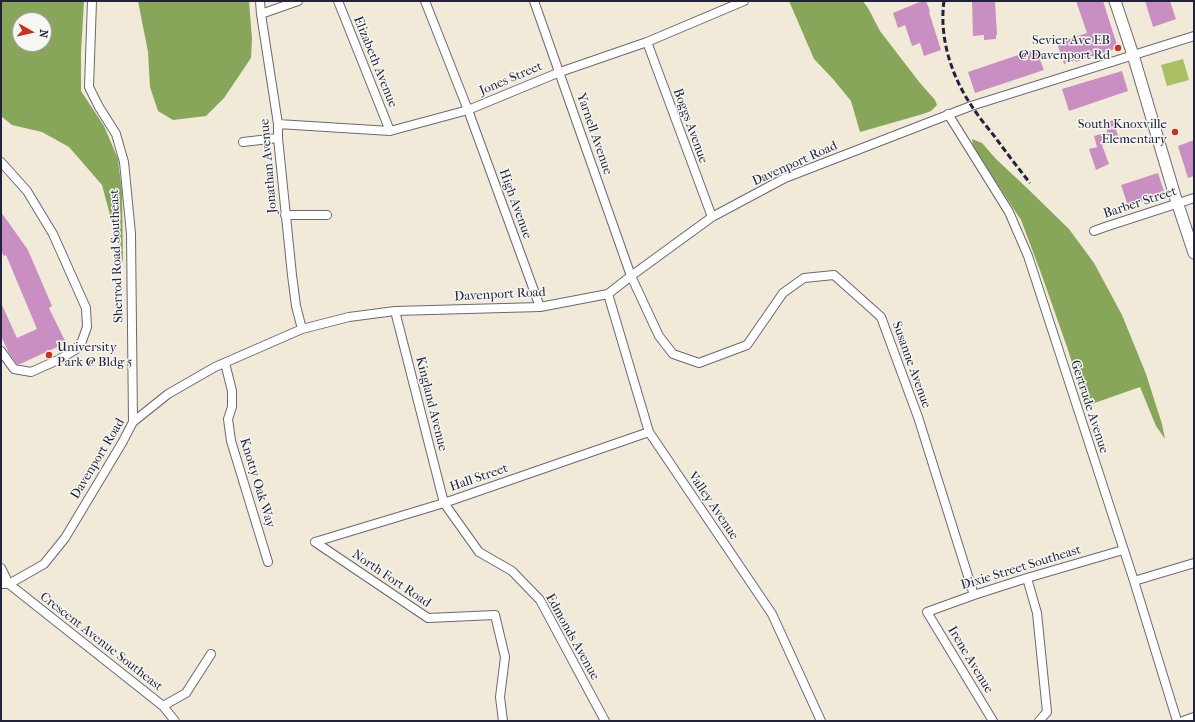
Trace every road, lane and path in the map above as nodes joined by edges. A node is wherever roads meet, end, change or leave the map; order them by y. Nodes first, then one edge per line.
1 (92, 1) edge
2 (260, 1) edge
3 (298, 1) edge
4 (338, 1) edge
5 (425, 1) edge
6 (534, 1) edge
7 (744, 1) edge
8 (1115, 1) edge
9 (261, 14) junction
10 (1194, 36) edge
11 (647, 42) junction
12 (1133, 55) junction
13 (560, 72) junction
14 (468, 110) junction
15 (948, 114) junction
16 (278, 124) junction
17 (390, 131) junction
18 (278, 138) junction
19 (243, 142) dead end
20 (1, 162) edge
21 (1194, 198) edge
22 (1178, 203) junction
23 (285, 215) junction
24 (327, 215) dead end
25 (712, 217) junction
26 (1094, 231) dead end
27 (1194, 253) edge
28 (631, 276) junction
29 (608, 294) junction
30 (540, 307) junction
31 (395, 311) junction
32 (302, 329) junction
33 (1, 351) edge
34 (225, 363) junction
35 (133, 422) junction
36 (649, 432) junction
37 (444, 503) junction
38 (315, 542) joint
39 (1123, 550) junction
40 (268, 562) dead end
41 (1194, 563) edge
42 (1, 568) edge
43 (1027, 578) junction
44 (1134, 581) junction
45 (5, 584) edge
46 (974, 595) junction
47 (927, 612) joint
48 (211, 654) dead end
49 (163, 706) junction
50 (1194, 717) edge
51 (175, 721) edge
52 (503, 721) edge
53 (605, 721) edge
54 (821, 721) edge
55 (993, 721) edge
56 (1040, 721) edge
57 (1177, 721) edge
58 (1183, 721) edge

1 - 35 street, Sherrod Road Southeast
2 - 9 street, Jonathan Avenue
3 - 9 street
4 - 17 street, Elizabeth Avenue
5 - 14 street, High Avenue
6 - 13 street, Yarnell Avenue
7 - 11 street, Jones Street
8 - 12 main road
9 - 16 street, Jonathan Avenue
10 - 12 street, Davenport Road
11 - 13 street, Jones Street
11 - 25 street, Boggs Avenue
12 - 15 street, Davenport Road
12 - 22 main road
13 - 14 street, Jones Street
13 - 28 street, Yarnell Avenue
14 - 17 street, Jones Street
14 - 30 street, High Avenue
15 - 25 street, Davenport Road
15 - 39 street, Gertrude Avenue
16 - 17 street, Jones Street
16 - 18 street, Jonathan Avenue
18 - 19 street
18 - 23 street, Jonathan Avenue
20 - 33 street
21 - 22 street, Barber Street
22 - 26 street, Barber Street
22 - 27 main road
23 - 24 street
23 - 32 street, Jonathan Avenue
25 - 28 street, Davenport Road
28 - 29 street, Davenport Road
28 - 46 street, Susanne Avenue
29 - 30 street, Davenport Road
29 - 36 street, Valley Avenue
30 - 31 street, Davenport Road
31 - 32 street, Davenport Road
31 - 37 street, Kingland Avenue
32 - 34 street, Davenport Road
34 - 35 street, Davenport Road
34 - 40 street, Knotty Oak Way
35 - 45 street, Davenport Road
36 - 37 street, Hall Street
36 - 54 street, Valley Avenue
37 - 38 street, Hall Street
37 - 53 street, Edmonds Avenue
38 - 52 street, North Fort Road
39 - 43 street, Dixie Street Southeast
39 - 44 street, Gertrude Avenue
41 - 44 street
42 - 45 street
43 - 46 street, Dixie Street Southeast
43 - 56 street
44 - 57 street, Gertrude Avenue
45 - 49 street, Crescent Avenue Southeast
46 - 47 street, Dixie Street Southeast
47 - 55 street, Irene Avenue
48 - 49 street
49 - 51 street, Crescent Avenue Southeast
50 - 58 street

